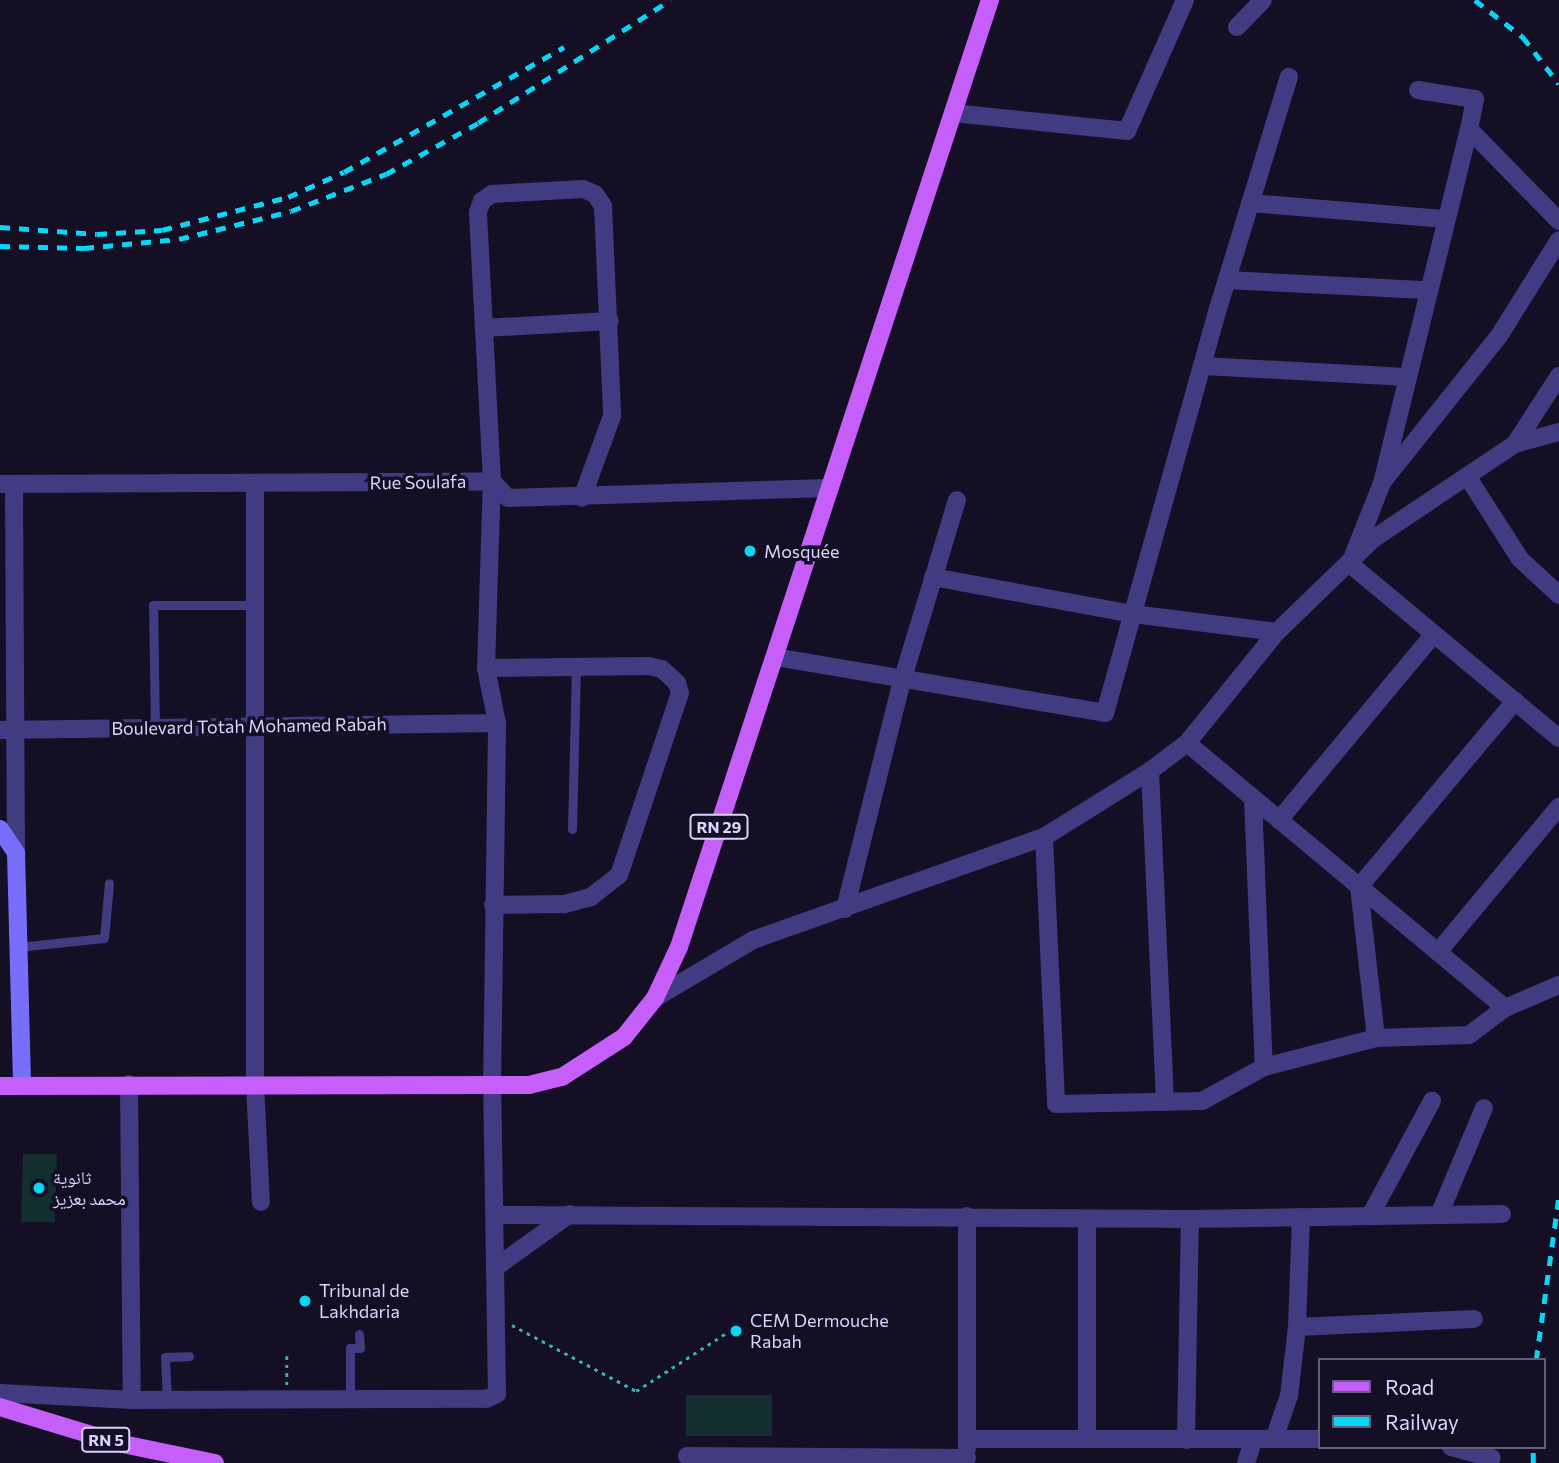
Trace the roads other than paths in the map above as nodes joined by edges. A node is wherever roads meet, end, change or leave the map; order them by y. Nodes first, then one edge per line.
1 (990, 0) edge
2 (1185, 0) edge
3 (1263, 0) edge
4 (1237, 27) dead end
5 (1289, 77) dead end
6 (1418, 90) dead end
7 (953, 113) junction
8 (1469, 130) junction
9 (1250, 203) junction
10 (1446, 219) junction
11 (1559, 221) edge
12 (1559, 240) edge
13 (1227, 280) junction
14 (1427, 290) junction
15 (610, 321) junction
16 (484, 328) junction
17 (1204, 366) junction
18 (1559, 376) edge
19 (1406, 377) junction
20 (1559, 432) edge
21 (1515, 444) junction
22 (1467, 476) junction
23 (492, 481) junction
24 (255, 483) junction
25 (1382, 483) junction
26 (7, 484) edge
27 (828, 488) junction
28 (582, 498) junction
29 (957, 500) dead end
30 (1350, 564) junction
31 (933, 577) junction
32 (1559, 595) edge
33 (253, 605) junction
34 (1133, 614) junction
35 (1277, 632) junction
36 (1434, 634) junction
37 (775, 657) junction
38 (576, 667) junction
39 (486, 668) junction
40 (902, 681) junction
41 (1515, 701) junction
42 (497, 723) junction
43 (255, 725) junction
44 (155, 728) junction
45 (9, 730) edge
46 (1559, 738) edge
47 (1187, 743) junction
48 (1150, 771) junction
49 (1253, 797) junction
50 (1559, 807) edge
51 (1279, 820) junction
52 (0, 829) edge
53 (572, 830) dead end
54 (1044, 837) junction
55 (16, 853) junction
56 (109, 883) dead end
57 (1359, 887) junction
58 (493, 905) junction
59 (845, 909) junction
60 (18, 947) junction
61 (1438, 952) junction
62 (1559, 985) edge
63 (655, 998) junction
64 (1505, 1008) junction
65 (1376, 1038) junction
66 (1265, 1067) junction
67 (129, 1084) junction
68 (255, 1085) junction
69 (0, 1086) edge
70 (22, 1086) junction
71 (492, 1087) junction
72 (1432, 1101) dead end
73 (1165, 1102) junction
74 (1484, 1108) dead end
75 (261, 1202) dead end
76 (570, 1214) junction
77 (1503, 1214) dead end
78 (495, 1215) junction
79 (1440, 1215) junction
80 (967, 1216) junction
81 (1370, 1216) junction
82 (1301, 1217) junction
83 (1087, 1219) junction
84 (1191, 1219) junction
85 (496, 1267) junction
86 (1474, 1319) dead end
87 (1297, 1327) junction
88 (359, 1334) dead end
89 (189, 1356) dead end
90 (0, 1393) edge
91 (350, 1398) junction
92 (167, 1399) junction
93 (132, 1400) junction
94 (0, 1407) edge
95 (1087, 1438) junction
96 (967, 1439) junction
97 (1274, 1439) junction
98 (1318, 1439) edge
99 (1186, 1440) junction
100 (1253, 1441) junction
101 (1458, 1449) edge
102 (687, 1456) dead end
103 (1492, 1458) dead end
104 (967, 1460) edge
105 (215, 1463) edge
106 (1246, 1463) edge

1 - 7 main road, RN 29
2 - 7 street
3 - 4 street
5 - 9 street
6 - 8 street
7 - 27 main road, RN 29
8 - 10 street
8 - 11 street
9 - 10 street
9 - 13 street
10 - 14 street
12 - 25 street
13 - 14 street
13 - 17 street
14 - 19 street
15 - 16 street
15 - 16 street
15 - 28 street
16 - 23 street
17 - 19 street
17 - 34 street
18 - 21 street
19 - 25 street
20 - 21 street
21 - 22 street
22 - 30 street
22 - 32 street
23 - 24 street, Rue Soulafa
23 - 28 street, Rue Soulafa
23 - 39 street
24 - 26 street, Rue Soulafa
24 - 33 street
25 - 30 street
26 - 45 street
27 - 28 street, Rue Soulafa
27 - 37 main road, RN 29
29 - 31 street
30 - 35 street
30 - 36 street
31 - 34 street
31 - 40 street
33 - 43 street
33 - 44 lane
34 - 35 street
34 - 40 street
35 - 47 street
36 - 41 street
36 - 51 street
37 - 40 street
37 - 63 main road, RN 29
38 - 39 street
38 - 53 lane
38 - 58 street
39 - 42 street
40 - 59 street
41 - 46 street
41 - 57 street
42 - 43 street, Boulevard Totah Mohamed Rabah
42 - 58 street
43 - 44 street, Boulevard Totah Mohamed Rabah
43 - 68 street
44 - 45 street, Boulevard Totah Mohamed Rabah
45 - 55 street
47 - 48 street
47 - 49 street
48 - 54 street
48 - 73 street
49 - 51 street
49 - 66 street
50 - 61 street
51 - 57 street
52 - 55 main road
54 - 59 street
54 - 73 street
55 - 60 main road
56 - 60 lane
57 - 61 street
57 - 65 street
58 - 71 street
59 - 63 street
60 - 70 main road
61 - 64 street
62 - 64 street
63 - 71 main road, RN 29
64 - 65 street
65 - 66 street
66 - 73 street
67 - 68 main road, RN 29
67 - 70 main road, RN 29
67 - 93 street
68 - 71 main road, RN 29
68 - 75 street
69 - 70 main road, RN 29
71 - 78 street
72 - 81 street
74 - 79 street
76 - 78 street
76 - 80 street
76 - 85 street
77 - 79 street
78 - 85 street
79 - 81 street
80 - 83 street
80 - 96 street
81 - 82 street
82 - 84 street
82 - 87 street
83 - 84 street
83 - 95 street
84 - 99 street
85 - 91 street
86 - 87 street
87 - 97 street
88 - 91 lane
89 - 92 lane
90 - 93 street
91 - 92 street
92 - 93 street
94 - 105 main road, RN 5
95 - 96 street
95 - 99 street
96 - 104 street
97 - 98 street
97 - 100 street
99 - 100 street
100 - 106 street
101 - 103 street
102 - 104 street

